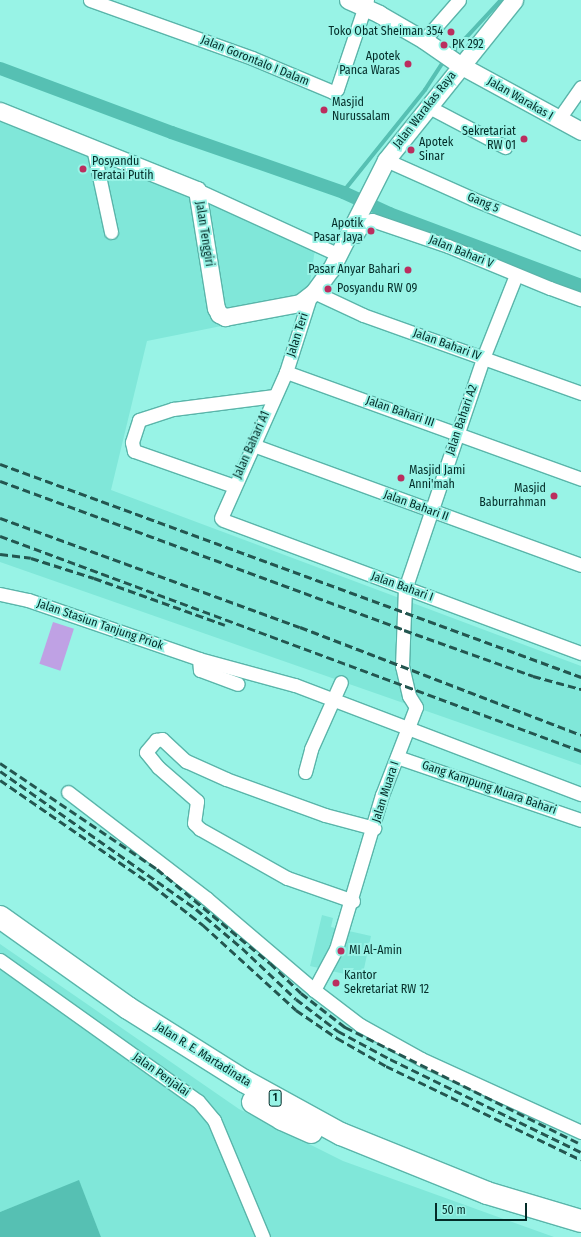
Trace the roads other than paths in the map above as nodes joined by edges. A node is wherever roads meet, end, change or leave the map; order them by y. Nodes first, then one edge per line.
1 (90, 0) edge
2 (348, 0) edge
3 (459, 0) edge
4 (514, 0) edge
5 (366, 3) edge
6 (424, 40) junction
7 (458, 63) junction
8 (581, 86) edge
9 (429, 107) junction
10 (0, 111) edge
11 (558, 120) junction
12 (581, 131) edge
13 (506, 147) dead end
14 (93, 148) junction
15 (386, 160) junction
16 (197, 190) junction
17 (111, 232) dead end
18 (349, 234) junction
19 (581, 243) edge
20 (339, 255) junction
21 (516, 275) junction
22 (312, 295) junction
23 (581, 299) edge
24 (483, 358) junction
25 (286, 372) junction
26 (581, 394) edge
27 (274, 396) junction
28 (457, 432) junction
29 (253, 445) junction
30 (581, 479) edge
31 (234, 486) junction
32 (431, 512) junction
33 (222, 519) joint
34 (581, 565) edge
35 (405, 589) junction
36 (0, 594) edge
37 (581, 652) edge
38 (199, 659) junction
39 (341, 682) dead end
40 (238, 684) dead end
41 (333, 700) junction
42 (407, 729) junction
43 (398, 757) junction
44 (306, 772) dead end
45 (68, 792) dead end
46 (581, 794) edge
47 (581, 820) edge
48 (374, 828) junction
49 (352, 901) junction
50 (0, 917) edge
51 (0, 931) edge
52 (0, 960) edge
53 (314, 990) junction
54 (581, 1132) edge
55 (581, 1221) edge
56 (581, 1236) edge
57 (263, 1237) edge

1 - 5 street, Jalan Gorontalo I Dalam
2 - 5 street, Jalan Warakas I
3 - 6 street
4 - 7 street, Jalan Warakas Raya
5 - 6 street, Jalan Warakas I
6 - 7 street, Jalan Warakas I
7 - 9 street, Jalan Warakas Raya
7 - 11 street, Jalan Warakas I
8 - 11 street
9 - 13 street
9 - 15 street, Jalan Warakas Raya
10 - 14 street, Jalan Tenggiri
11 - 12 street, Jalan Warakas I
14 - 16 street, Jalan Tenggiri
14 - 17 street
15 - 18 street, Jalan Warakas Raya
15 - 19 street, Gang 5
16 - 20 street
16 - 22 street, Jalan Tenggiri
18 - 20 street
18 - 21 street, Jalan Bahari V
20 - 22 street
21 - 23 street, Jalan Bahari V
21 - 24 street, Jalan Bahari A2
22 - 24 street, Jalan Bahari IV
22 - 25 street, Jalan Teri
24 - 26 street, Jalan Bahari IV
24 - 28 street, Jalan Bahari A2
25 - 27 street, Jalan Bahari A1
25 - 28 street, Jalan Bahari III
27 - 29 street, Jalan Bahari A1
27 - 31 street
28 - 30 street, Jalan Bahari III
28 - 32 street, Jalan Bahari A2
29 - 31 street, Jalan Bahari A1
29 - 32 street, Jalan Bahari II
31 - 33 street, Jalan Bahari A1
32 - 34 street, Jalan Bahari II
32 - 35 street, Jalan Bahari A2
33 - 35 street, Jalan Bahari I
35 - 37 street, Jalan Bahari I
35 - 42 street, Jalan Muara I
36 - 38 street, Jalan Stasiun Tanjung Priok
38 - 40 street
38 - 41 street, Jalan Stasiun Tanjung Priok
39 - 41 street
41 - 42 street, Gang Kampung Muara Bahari
41 - 44 street
42 - 43 street, Jalan Muara I
42 - 46 street, Gang Kampung Muara Bahari
43 - 47 street, Gang Kampung Muara Bahari
43 - 48 street, Jalan Muara I
45 - 53 street
48 - 49 street, Jalan Muara I
48 - 49 street
49 - 53 street, Jalan Muara I
50 - 55 highway, Jalan R. E. Martadinata / 1
51 - 56 highway, Jalan R. E. Martadinata / 1
52 - 57 street, Jalan Penjalai
53 - 54 street

